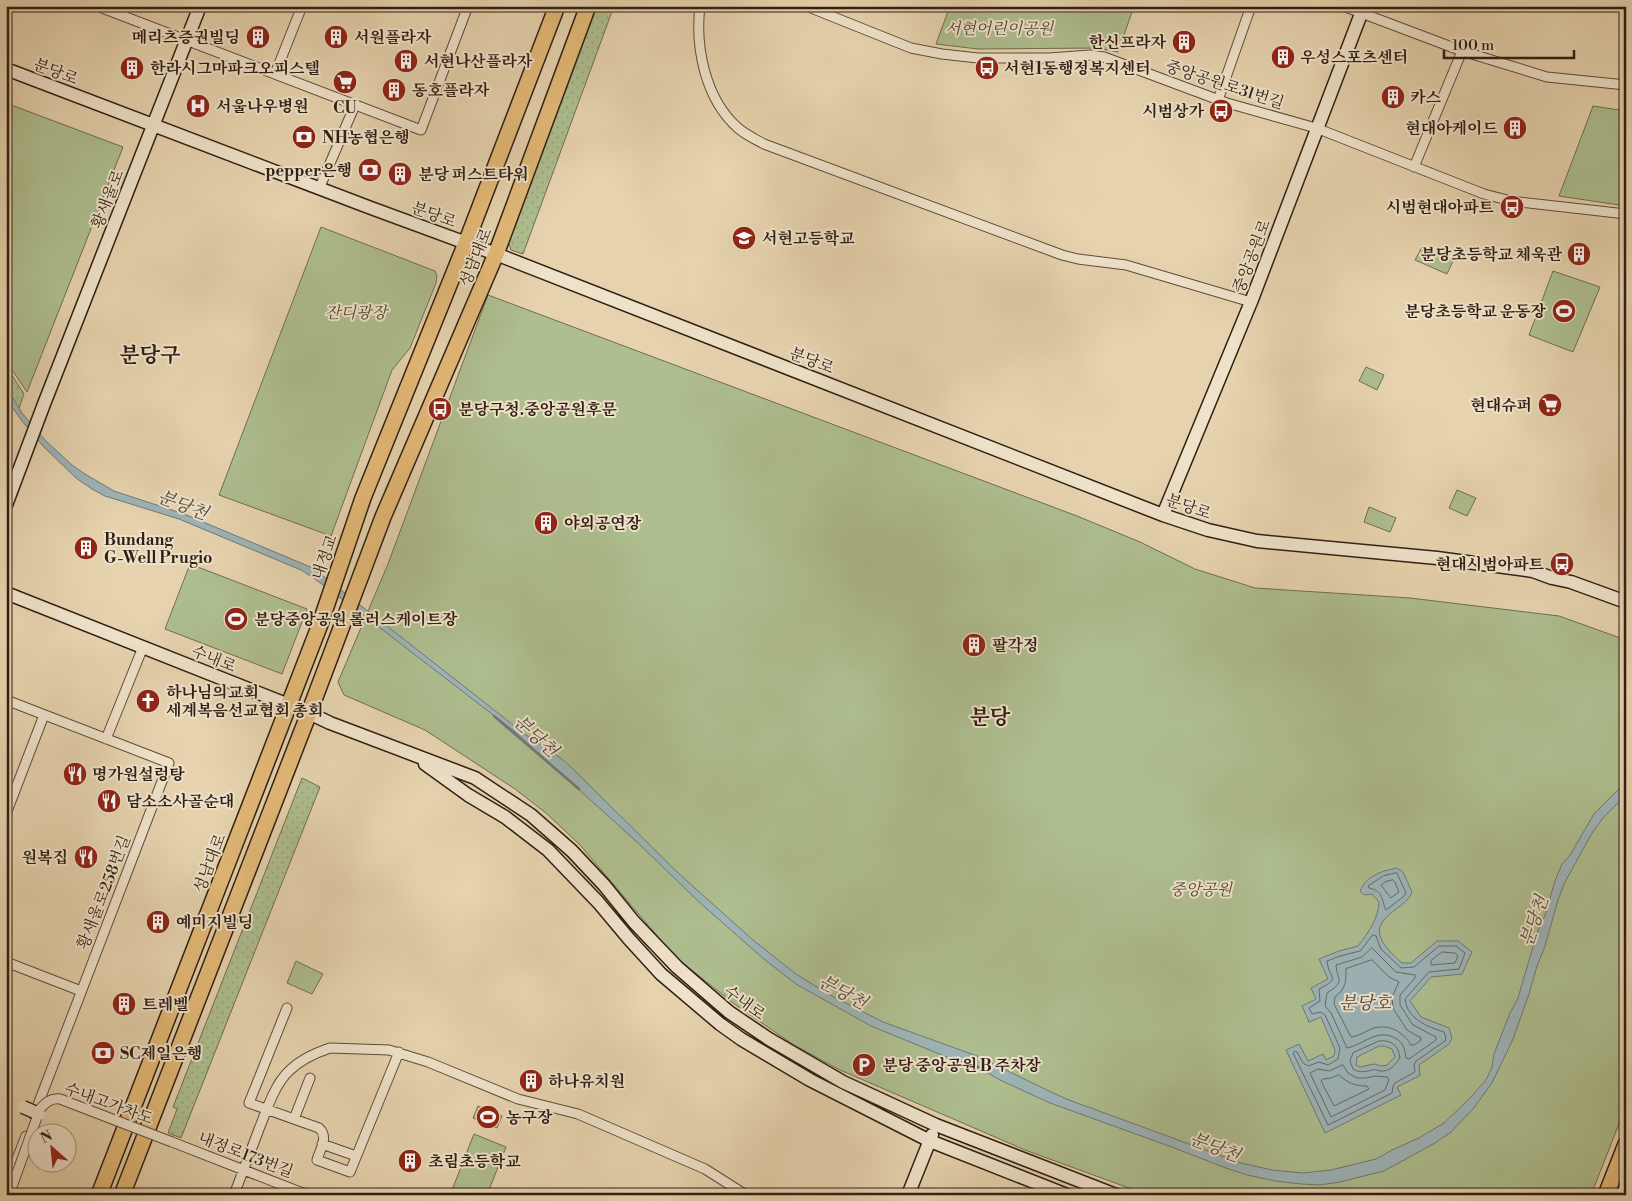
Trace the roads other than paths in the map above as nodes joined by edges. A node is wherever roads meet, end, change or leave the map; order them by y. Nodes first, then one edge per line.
1 (97, 6) edge
2 (200, 6) edge
3 (302, 6) edge
4 (468, 6) edge
5 (557, 6) edge
6 (588, 6) edge
7 (700, 6) edge
8 (806, 6) edge
9 (1251, 6) edge
10 (1343, 6) edge
11 (1363, 10) edge
12 (186, 42) junction
13 (1462, 52) junction
14 (6, 69) edge
15 (276, 74) junction
16 (1626, 85) edge
17 (1218, 100) junction
18 (355, 104) junction
19 (153, 125) junction
20 (1316, 128) junction
21 (1414, 167) junction
22 (319, 188) junction
23 (1626, 214) edge
24 (466, 244) junction
25 (496, 254) junction
26 (1251, 302) junction
27 (363, 498) joint
28 (6, 505) edge
29 (1163, 514) junction
30 (6, 593) edge
31 (1626, 602) edge
32 (319, 627) joint
33 (143, 647) junction
34 (6, 700) edge
35 (288, 706) junction
36 (309, 712) junction
37 (44, 715) junction
38 (106, 739) junction
39 (410, 754) junction
40 (6, 814) edge
41 (6, 962) edge
42 (81, 991) junction
43 (287, 1008) dead end
44 (399, 1052) junction
45 (310, 1078) dead end
46 (23, 1107) dead end
47 (267, 1110) junction
48 (39, 1114) junction
49 (294, 1119) junction
50 (936, 1125) junction
51 (930, 1141) junction
52 (172, 1142) joint
53 (322, 1144) junction
54 (1626, 1144) edge
55 (356, 1156) junction
56 (244, 1170) junction
57 (6, 1187) edge
58 (9, 1195) edge
59 (100, 1195) edge
60 (122, 1195) edge
61 (234, 1195) edge
62 (308, 1195) edge
63 (746, 1195) edge
64 (908, 1195) edge
65 (1067, 1195) edge
66 (1116, 1195) edge
67 (1606, 1195) edge

1 - 12 street
2 - 12 main road, 황새울로
3 - 15 street
4 - 18 street
5 - 24 main road, 성남대로
6 - 25 main road, 성남대로
7 - 26 street
8 - 17 street, 중앙공원로31번길
9 - 17 street
10 - 11 street
11 - 13 street
11 - 20 main road, 중앙공원로
12 - 15 street
12 - 19 main road, 황새울로
13 - 16 street
13 - 21 street
14 - 19 main road, 분당로
15 - 18 street
17 - 20 street, 중앙공원로31번길
18 - 22 street
19 - 22 main road, 분당로
19 - 28 main road, 황새울로
20 - 21 street, 중앙공원로31번길
20 - 26 main road, 중앙공원로
21 - 23 street, 중앙공원로31번길
22 - 24 main road, 분당로
24 - 25 main road, 분당로
24 - 27 main road, 성남대로
25 - 29 main road, 분당로
25 - 36 main road, 성남대로
26 - 29 main road, 중앙공원로
27 - 32 main road, 내정교
29 - 31 main road, 분당로
30 - 33 main road, 수내로
32 - 35 main road, 성남대로
33 - 35 main road, 수내로
33 - 38 street
34 - 37 street, 황새울로258번길
35 - 36 main road, 수내로
35 - 59 main road, 성남대로
36 - 39 main road, 수내로
36 - 60 main road
37 - 38 street, 황새울로258번길
37 - 40 street
38 - 42 street, 황새울로258번길
39 - 50 main road, 수내로
39 - 51 main road, 수내로
41 - 42 street
42 - 57 street, 황새울로258번길
43 - 47 street
44 - 47 street
44 - 55 street
44 - 63 street
45 - 49 street
46 - 48 main road, bridge
47 - 49 street
47 - 56 street
48 - 52 street, 수내고가차도, bridge
48 - 58 street, 수내고가차도, bridge
49 - 53 street
50 - 51 main road
50 - 66 main road, 수내로
51 - 64 main road
51 - 65 main road, 수내로
52 - 56 street, 내정로173번길
53 - 55 street
53 - 55 street
54 - 67 main road
56 - 61 street
56 - 62 street, 내정로173번길

